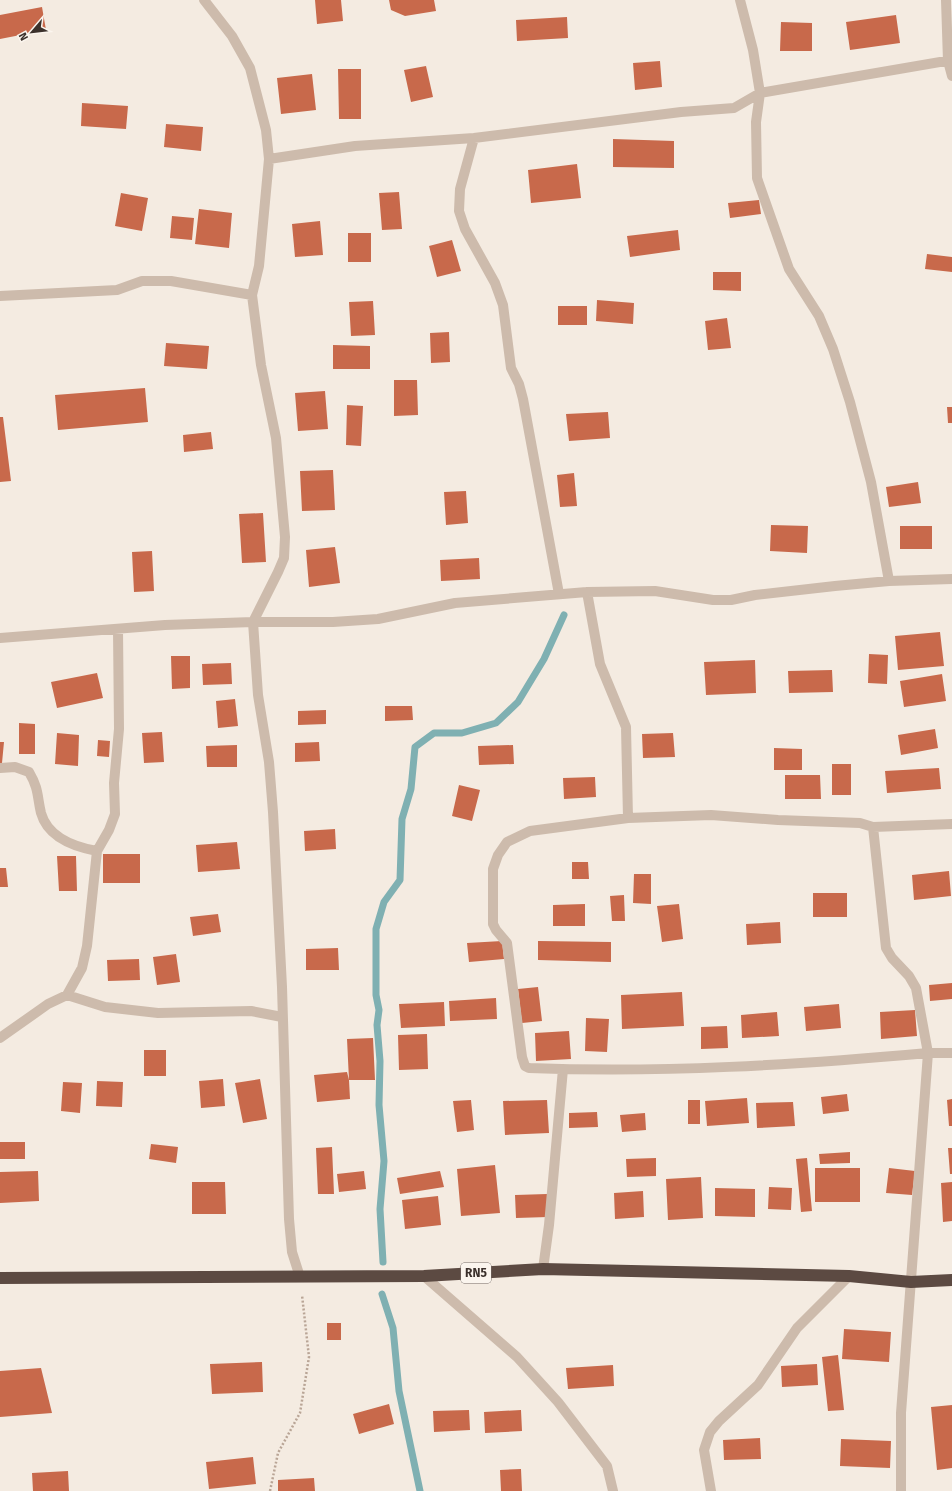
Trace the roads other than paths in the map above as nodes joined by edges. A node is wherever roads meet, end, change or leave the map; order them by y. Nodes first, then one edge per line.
1 (204, 0) edge
2 (740, 0) edge
3 (946, 0) edge
4 (950, 60) edge
5 (952, 76) edge
6 (760, 93) junction
7 (474, 138) junction
8 (269, 159) junction
9 (252, 295) junction
10 (0, 296) edge
11 (952, 579) edge
12 (889, 581) junction
13 (587, 592) junction
14 (559, 594) junction
15 (253, 622) junction
16 (118, 630) junction
17 (0, 638) edge
18 (0, 768) edge
19 (628, 818) junction
20 (952, 824) edge
21 (873, 827) junction
22 (97, 851) junction
23 (67, 995) junction
24 (282, 1017) junction
25 (0, 1038) edge
26 (928, 1053) junction
27 (952, 1053) edge
28 (563, 1070) junction
29 (542, 1269) junction
30 (424, 1276) junction
31 (849, 1276) junction
32 (0, 1278) edge
33 (300, 1278) junction
34 (952, 1280) edge
35 (911, 1282) junction
36 (614, 1491) edge
37 (711, 1491) edge
38 (900, 1491) edge

1 - 8 street
2 - 6 street
3 - 4 street
4 - 5 street
4 - 6 street
6 - 7 street
6 - 12 street
7 - 8 street
7 - 14 street
8 - 9 street
9 - 10 street
9 - 15 street
11 - 12 street
12 - 13 street
13 - 14 street
13 - 19 street
14 - 15 street
15 - 16 street
15 - 24 street
16 - 17 street
16 - 22 street
18 - 22 street
19 - 21 street
19 - 28 street
20 - 21 street
21 - 26 street
22 - 23 street
23 - 24 street
23 - 25 street
24 - 33 street
26 - 27 street
26 - 28 street
26 - 35 street
28 - 29 street
29 - 30 highway, RN5
29 - 31 highway, RN5
30 - 33 highway, RN5
30 - 36 street
31 - 35 highway, RN5
31 - 37 street
32 - 33 highway, RN5
34 - 35 highway, RN5
35 - 38 street

